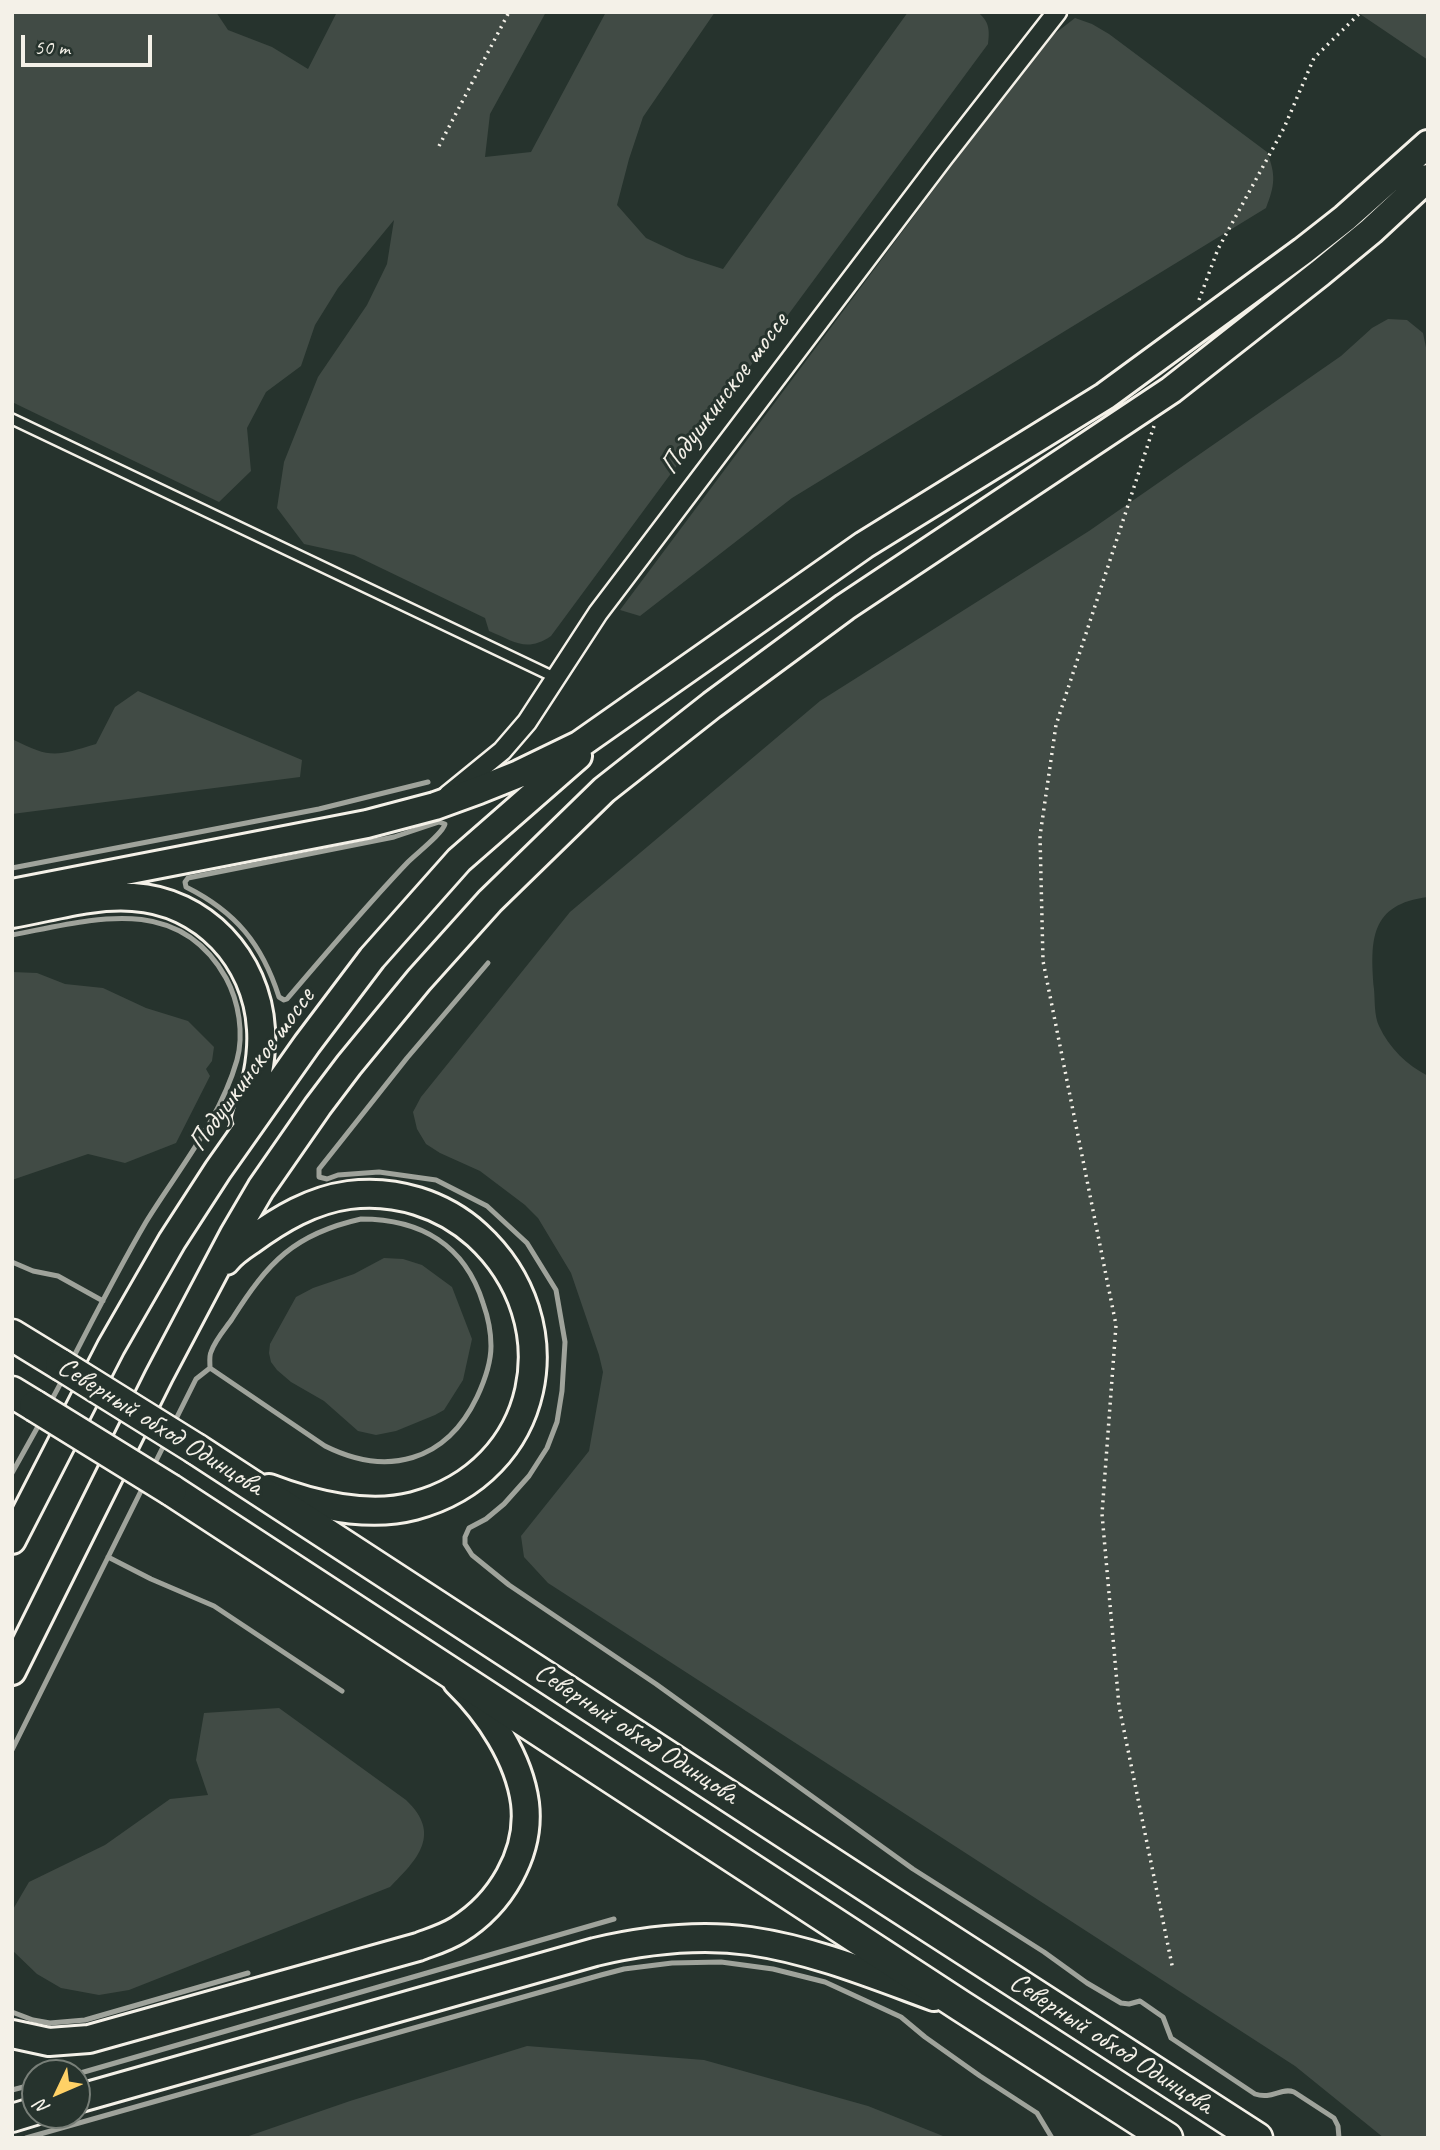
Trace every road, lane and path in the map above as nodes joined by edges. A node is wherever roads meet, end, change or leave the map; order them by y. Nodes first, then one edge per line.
1 (509, 12) edge
2 (1058, 12) edge
3 (1361, 12) edge
4 (1428, 144) edge
5 (439, 146) dead end
6 (1428, 178) edge
7 (1199, 300) dead end
8 (1165, 394) junction
9 (12, 419) edge
10 (556, 678) junction
11 (635, 707) junction
12 (435, 806) junction
13 (12, 893) edge
14 (12, 915) edge
15 (218, 1170) junction
16 (210, 1282) junction
17 (12, 1335) edge
18 (24, 1399) edge
19 (239, 1475) junction
20 (12, 1540) edge
21 (427, 1656) junction
22 (12, 1671) edge
23 (1173, 1970) dead end
24 (961, 2006) junction
25 (12, 2034) edge
26 (91, 2095) edge
27 (1167, 2138) edge
28 (1257, 2138) edge

1 - 5 path
2 - 10 street, Подушкинское шоссе
3 - 7 path
4 - 11 main road
6 - 8 main road
8 - 16 main road
8 - 23 path
9 - 10 lane
10 - 12 street, Подушкинское шоссе
11 - 12 main road
11 - 15 main road, Подушкинское шоссе
12 - 13 main road
14 - 15 main road
15 - 20 main road, Подушкинское шоссе
16 - 19 main road
16 - 22 main road
17 - 19 highway, Северный обход Одинцова, bridge
18 - 21 highway, Северный обход Одинцова, bridge
19 - 28 highway, Северный обход Одинцова
21 - 24 highway, Северный обход Одинцова
21 - 25 main road
24 - 26 main road
24 - 27 highway, Северный обход Одинцова

